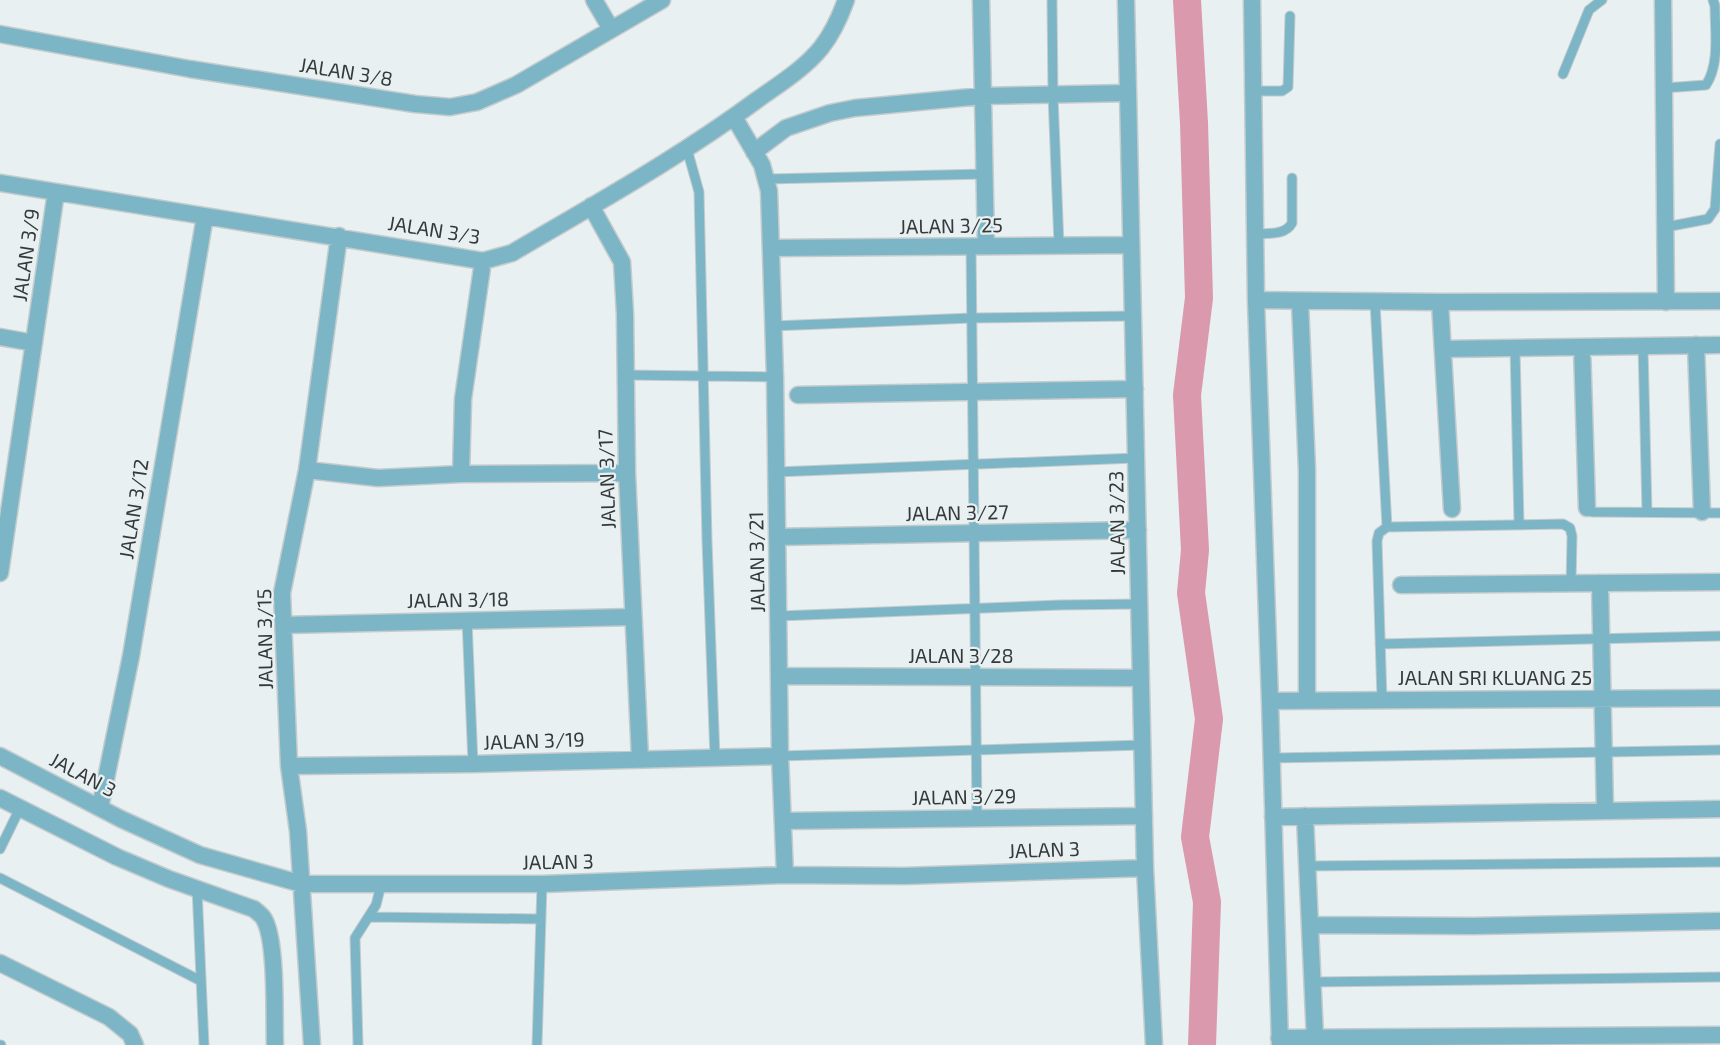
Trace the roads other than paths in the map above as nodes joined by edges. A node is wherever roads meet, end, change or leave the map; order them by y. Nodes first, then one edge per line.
1 (594, 0) edge
2 (662, 0) edge
3 (846, 0) edge
4 (981, 0) edge
5 (1052, 0) edge
6 (1126, 0) edge
7 (1252, 0) edge
8 (1602, 0) edge
9 (1663, 0) edge
10 (1713, 0) edge
11 (1290, 16) dead end
12 (611, 29) junction
13 (0, 34) edge
14 (1563, 74) dead end
15 (1664, 88) junction
16 (1252, 91) junction
17 (1128, 93) junction
18 (982, 96) junction
19 (1053, 96) junction
20 (734, 117) junction
21 (1720, 144) edge
22 (687, 149) junction
23 (754, 152) junction
24 (985, 174) junction
25 (1292, 178) dead end
26 (767, 179) junction
27 (0, 183) edge
28 (56, 192) junction
29 (591, 206) junction
30 (205, 216) junction
31 (1665, 226) junction
32 (1254, 234) junction
33 (339, 236) junction
34 (1131, 244) junction
35 (1059, 245) junction
36 (979, 246) junction
37 (771, 248) junction
38 (483, 261) junction
39 (1256, 300) junction
40 (1720, 301) edge
41 (1300, 302) junction
42 (1375, 302) junction
43 (1440, 302) junction
44 (1666, 302) junction
45 (1133, 316) junction
46 (972, 318) junction
47 (773, 326) junction
48 (0, 337) edge
49 (34, 343) junction
50 (1696, 345) junction
51 (1720, 345) edge
52 (1642, 346) junction
53 (1582, 347) junction
54 (1515, 348) junction
55 (1443, 349) junction
56 (626, 375) junction
57 (703, 377) junction
58 (775, 377) junction
59 (1135, 389) junction
60 (973, 392) junction
61 (798, 395) dead end
62 (1136, 458) junction
63 (974, 465) junction
64 (307, 470) junction
65 (776, 472) junction
66 (627, 473) junction
67 (461, 474) junction
68 (7, 484) edge
69 (1587, 508) joint
70 (1452, 509) dead end
71 (1647, 512) junction
72 (1702, 512) junction
73 (1720, 513) edge
74 (1519, 525) junction
75 (1387, 527) junction
76 (1138, 530) junction
77 (974, 534) junction
78 (777, 537) junction
79 (0, 573) edge
80 (1720, 582) edge
81 (1600, 583) junction
82 (1571, 584) junction
83 (1401, 585) dead end
84 (1140, 604) junction
85 (975, 608) junction
86 (779, 616) junction
87 (633, 618) junction
88 (467, 620) junction
89 (284, 625) junction
90 (1720, 636) edge
91 (1602, 639) junction
92 (1380, 644) junction
93 (780, 676) junction
94 (976, 677) junction
95 (1141, 678) junction
96 (1720, 698) edge
97 (1603, 699) junction
98 (1382, 700) junction
99 (1270, 701) junction
100 (1307, 701) junction
101 (1143, 744) junction
102 (1720, 750) edge
103 (977, 751) junction
104 (1604, 751) junction
105 (0, 756) edge
106 (780, 756) junction
107 (715, 758) junction
108 (1272, 758) junction
109 (640, 759) junction
110 (473, 764) junction
111 (289, 766) junction
112 (0, 798) edge
113 (20, 808) junction
114 (100, 808) junction
115 (1720, 809) edge
116 (1605, 811) junction
117 (1144, 816) junction
118 (1305, 816) junction
119 (977, 817) junction
120 (1273, 817) junction
121 (784, 821) junction
122 (0, 849) edge
123 (1720, 862) edge
124 (1307, 866) junction
125 (1145, 868) junction
126 (785, 875) junction
127 (0, 878) edge
128 (302, 884) junction
129 (542, 884) junction
130 (381, 885) junction
131 (197, 888) junction
132 (370, 917) junction
133 (541, 919) junction
134 (1720, 921) edge
135 (1310, 925) junction
136 (0, 963) edge
137 (1720, 977) edge
138 (201, 981) junction
139 (1312, 982) junction
140 (1720, 1035) edge
141 (1315, 1038) junction
142 (1279, 1042) edge
143 (135, 1045) edge
144 (204, 1045) edge
145 (274, 1045) edge
146 (312, 1045) edge
147 (358, 1045) edge
148 (537, 1045) edge
149 (1154, 1045) edge

1 - 12 street
2 - 12 street, JALAN 3/8
3 - 20 street, JALAN 3/3
4 - 18 street
5 - 19 lane
6 - 17 street, JALAN 3/23
7 - 16 street
8 - 14 lane
9 - 15 street
10 - 15 lane
11 - 16 lane
12 - 13 street, JALAN 3/8
15 - 31 street
16 - 32 street
17 - 19 street
17 - 34 street, JALAN 3/23
18 - 19 street
18 - 23 street
18 - 24 street
19 - 35 lane
20 - 22 street, JALAN 3/3
20 - 23 street
21 - 31 lane
22 - 29 street, JALAN 3/3
22 - 57 lane
23 - 26 street
24 - 26 lane
24 - 36 street
25 - 32 lane
26 - 37 street, JALAN 3/21
27 - 28 street, JALAN 3/3
28 - 30 street, JALAN 3/3
28 - 49 street, JALAN 3/9
29 - 38 street, JALAN 3/3
29 - 56 street, JALAN 3/17
30 - 33 street, JALAN 3/3
30 - 114 street, JALAN 3/12
31 - 44 street
32 - 39 street
33 - 38 street, JALAN 3/3
33 - 64 street, JALAN 3/15
34 - 35 street, JALAN 3/25
34 - 45 street, JALAN 3/23
35 - 36 street, JALAN 3/25
36 - 37 street, JALAN 3/25
36 - 46 lane
37 - 47 street, JALAN 3/21
38 - 67 street
39 - 41 street
39 - 99 street
40 - 44 street
41 - 42 street
41 - 100 street
42 - 43 street
42 - 75 lane
43 - 44 street
43 - 55 street
45 - 46 lane
45 - 59 street, JALAN 3/23
46 - 47 lane
46 - 60 lane
47 - 58 street, JALAN 3/21
48 - 49 street
49 - 68 street, JALAN 3/9
50 - 51 street
50 - 52 street
50 - 72 street
52 - 53 street
52 - 71 lane
53 - 54 street
53 - 69 street
54 - 55 street
54 - 74 lane
55 - 70 street
56 - 57 lane
56 - 66 street, JALAN 3/17
57 - 58 lane
57 - 107 lane
58 - 65 street, JALAN 3/21
59 - 60 street
59 - 62 street, JALAN 3/23
60 - 61 street
60 - 63 lane
62 - 63 lane
62 - 76 street, JALAN 3/23
63 - 65 lane
63 - 77 lane
64 - 67 street
64 - 89 street, JALAN 3/15
65 - 78 street, JALAN 3/21
66 - 67 street
66 - 87 street, JALAN 3/17
68 - 79 street, JALAN 3/9
69 - 71 lane
71 - 72 lane
72 - 73 lane
74 - 75 lane
74 - 82 lane
75 - 92 lane
76 - 77 street, JALAN 3/27
76 - 84 street, JALAN 3/23
77 - 78 street, JALAN 3/27
77 - 85 lane
78 - 86 street, JALAN 3/21
80 - 81 street
81 - 82 street
81 - 91 street
82 - 83 street
84 - 85 lane
84 - 95 street, JALAN 3/23
85 - 86 lane
85 - 94 lane
86 - 93 street, JALAN 3/21
87 - 88 street, JALAN 3/18
87 - 109 street, JALAN 3/17
88 - 89 street, JALAN 3/18
88 - 110 lane
89 - 111 street, JALAN 3/15
90 - 91 lane
91 - 92 lane
91 - 97 street
92 - 98 lane
93 - 94 street, JALAN 3/28
93 - 106 street, JALAN 3/21
94 - 95 street, JALAN 3/28
94 - 103 lane
95 - 101 street, JALAN 3/23
96 - 97 street, JALAN SRI KLUANG 25
97 - 98 street, JALAN SRI KLUANG 25
97 - 104 street
98 - 100 street, JALAN SRI KLUANG 25
99 - 100 street, JALAN SRI KLUANG 25
99 - 108 street
101 - 103 lane
101 - 117 street, JALAN 3/23
102 - 104 lane
103 - 106 lane
103 - 119 lane
104 - 108 lane
104 - 116 street
105 - 114 street, JALAN 3
106 - 107 street, JALAN 3/19
106 - 121 street, JALAN 3/21
107 - 109 street, JALAN 3/19
108 - 120 street
109 - 110 street, JALAN 3/19
110 - 111 street, JALAN 3/19
111 - 128 street, JALAN 3/15
112 - 113 street
113 - 122 lane
113 - 131 street
114 - 128 street, JALAN 3
115 - 116 street
116 - 118 street
117 - 119 street, JALAN 3/29
117 - 125 street, JALAN 3/23
118 - 120 street
118 - 124 street
119 - 121 street, JALAN 3/29
120 - 142 street
121 - 126 street, JALAN 3/21
123 - 124 lane
124 - 135 street
125 - 126 street, JALAN 3
125 - 149 street, JALAN 3/23
126 - 129 street, JALAN 3
127 - 138 lane
128 - 130 street, JALAN 3
128 - 146 street, JALAN 3/15
129 - 130 street, JALAN 3
129 - 133 lane
130 - 132 lane
131 - 138 lane
131 - 145 street
132 - 133 lane
132 - 147 lane
133 - 148 lane
134 - 135 street
135 - 139 street
136 - 143 street
137 - 139 lane
138 - 144 lane
139 - 141 street
140 - 141 street
141 - 142 street

